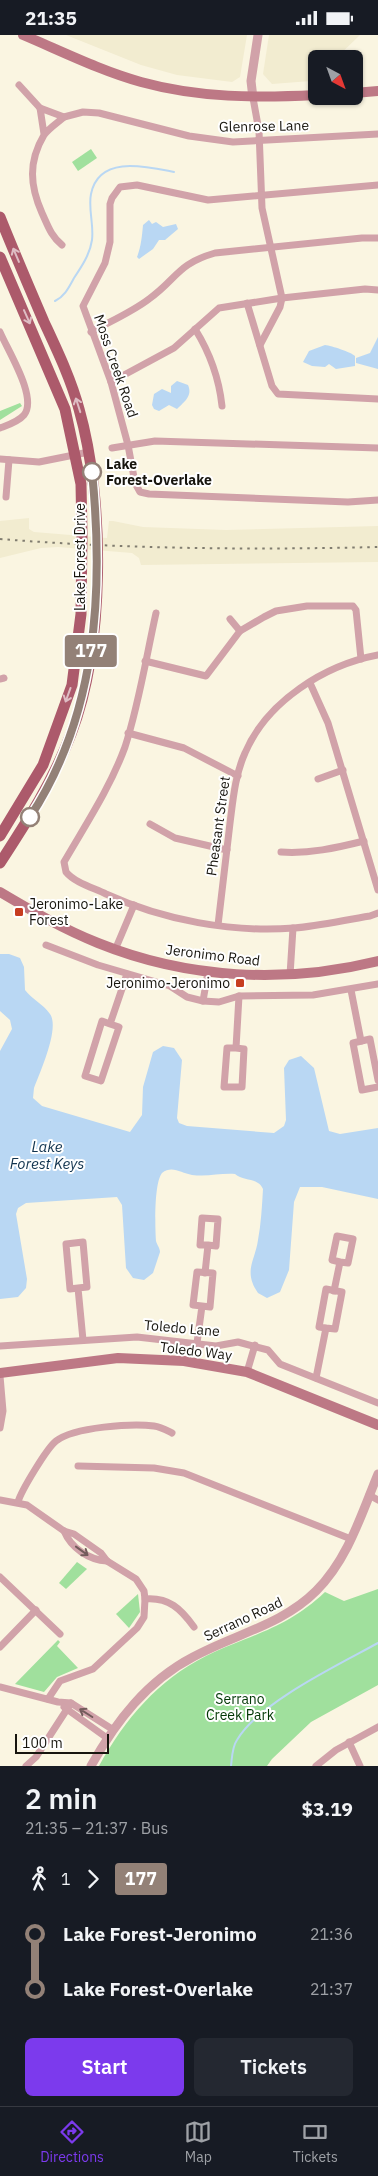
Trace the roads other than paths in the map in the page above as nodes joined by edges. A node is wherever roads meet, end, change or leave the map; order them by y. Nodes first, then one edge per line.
1 (23, 35) edge
2 (258, 35) edge
3 (19, 85) dead end
4 (378, 91) edge
5 (363, 92) edge
6 (308, 95) edge
7 (253, 98) junction
8 (40, 108) junction
9 (64, 117) junction
10 (44, 134) junction
11 (378, 134) edge
12 (258, 142) junction
13 (378, 185) edge
14 (261, 194) junction
15 (0, 217) edge
16 (378, 238) edge
17 (62, 245) dead end
18 (271, 247) junction
19 (0, 257) edge
20 (378, 290) edge
21 (282, 298) junction
22 (247, 303) junction
23 (194, 329) junction
24 (0, 332) edge
25 (92, 332) junction
26 (260, 345) junction
27 (111, 382) junction
28 (378, 399) edge
29 (222, 406) dead end
30 (0, 428) edge
31 (128, 445) junction
32 (112, 448) dead end
33 (378, 448) edge
34 (89, 452) junction
35 (76, 455) junction
36 (0, 459) edge
37 (9, 460) junction
38 (6, 497) dead end
39 (378, 500) edge
40 (156, 613) dead end
41 (230, 619) dead end
42 (240, 631) junction
43 (378, 655) edge
44 (362, 659) junction
45 (145, 661) junction
46 (310, 683) junction
47 (128, 733) junction
48 (343, 770) junction
49 (238, 776) junction
50 (318, 779) dead end
51 (150, 824) dead end
52 (0, 836) edge
53 (364, 841) junction
54 (226, 849) junction
55 (281, 852) dead end
56 (0, 863) edge
57 (378, 890) edge
58 (0, 892) edge
59 (134, 905) junction
60 (378, 913) edge
61 (218, 925) junction
62 (293, 928) junction
63 (46, 945) dead end
64 (115, 950) junction
65 (378, 961) edge
66 (208, 971) junction
67 (127, 974) junction
68 (290, 975) junction
69 (378, 984) edge
70 (351, 990) junction
71 (239, 996) junction
72 (203, 1001) junction
73 (110, 1024) junction
74 (361, 1041) junction
75 (236, 1048) junction
76 (378, 1080) edge
77 (378, 1087) edge
78 (208, 1245) dead end
79 (340, 1262) dead end
80 (205, 1273) junction
81 (78, 1288) junction
82 (334, 1291) junction
83 (202, 1306) junction
84 (326, 1328) junction
85 (83, 1340) junction
86 (197, 1343) junction
87 (255, 1345) junction
88 (0, 1346) edge
89 (247, 1372) junction
90 (0, 1375) edge
91 (316, 1378) junction
92 (378, 1403) edge
93 (378, 1425) edge
94 (0, 1428) edge
95 (172, 1433) dead end
96 (78, 1466) dead end
97 (378, 1474) edge
98 (369, 1495) junction
99 (378, 1500) edge
100 (0, 1501) edge
101 (18, 1502) junction
102 (351, 1539) junction
103 (0, 1577) edge
104 (146, 1599) junction
105 (36, 1610) junction
106 (194, 1627) dead end
107 (60, 1634) dead end
108 (0, 1647) edge
109 (0, 1687) edge
110 (48, 1699) junction
111 (58, 1702) junction
112 (71, 1703) junction
113 (66, 1710) junction
114 (378, 1727) edge
115 (112, 1729) junction
116 (107, 1738) junction
117 (349, 1743) junction
118 (26, 1766) edge
119 (91, 1766) edge
120 (316, 1766) edge
121 (360, 1766) edge

1 - 7 main road
2 - 7 street
3 - 8 street, Glenrose Lane
4 - 5 main road
6 - 7 main road
7 - 12 street
8 - 9 street, Glenrose Lane
8 - 10 street
9 - 10 street
9 - 12 street, Glenrose Lane
10 - 17 street
11 - 12 street, Glenrose Lane
12 - 14 street
13 - 14 street, Moss Creek Road
14 - 18 street
14 - 25 street, Moss Creek Road
34 -> 15 main road, Lake Forest Drive
16 - 18 street
18 - 21 street
18 - 25 street
19 -> 35 main road, Lake Forest Drive
20 - 21 street
21 - 22 street
21 - 26 street
22 - 23 street
22 - 26 street
23 - 27 street
23 - 29 street
24 - 30 street
25 - 27 street, Moss Creek Road
26 - 28 street
27 - 31 street, Moss Creek Road
31 - 32 street
31 - 33 street
31 - 39 street, Moss Creek Road
34 - 35 street
34 - 56 main road, Lake Forest Drive
35 - 37 street
35 -> 52 main road, Lake Forest Drive
36 - 37 street
37 - 38 street
40 - 45 street
41 - 42 street
42 - 44 street
42 - 45 street
43 - 44 street, Pheasant Street
44 - 46 street, Pheasant Street
45 - 47 street
46 - 48 street
46 - 49 street, Pheasant Street
47 - 49 street
47 - 59 street
48 - 50 street
48 - 53 street
49 - 54 street, Pheasant Street
51 - 54 street
53 - 55 street
53 - 57 street
54 - 61 street, Pheasant Street
58 - 64 main road, Jeronimo Road
59 - 61 street
59 - 64 street
60 - 62 street
61 - 62 street
62 - 68 street
63 - 67 street
64 - 66 main road, Jeronimo Road
65 - 68 main road, Jeronimo Road
66 - 68 main road, Jeronimo Road
66 - 72 street
67 - 72 street
67 - 73 street
69 - 70 street
70 - 71 street
70 - 74 street
71 - 72 street
71 - 75 street
73 - 73 street
74 - 76 street
74 - 77 street
75 - 75 street
78 - 80 street
79 - 82 street
80 - 83 street
80 - 83 street
81 - 81 street
81 - 85 street
82 - 84 street
82 - 84 street
83 - 86 street
84 - 91 street
85 - 86 street, Toledo Lane
85 - 88 street, Toledo Lane
86 - 87 street, Toledo Lane
87 - 89 street
87 - 91 street
89 - 90 main road, Toledo Way
89 - 93 main road, Toledo Way
90 - 94 street
91 - 92 street
95 - 101 street
96 - 102 street
97 - 98 street, Serrano Road
98 - 99 street
98 - 102 street, Serrano Road
100 - 101 street
101 - 104 street
102 - 115 street, Serrano Road
103 - 105 street
104 - 106 street
104 - 110 street
105 - 107 street
105 - 108 street
109 - 110 street
110 - 111 street
111 - 112 street
111 - 113 street
112 - 113 street
115 -> 112 street
113 - 116 street
113 - 118 street
114 - 117 street
115 - 116 street, Serrano Road
116 - 119 street, Serrano Road
117 - 120 street
117 - 121 street

